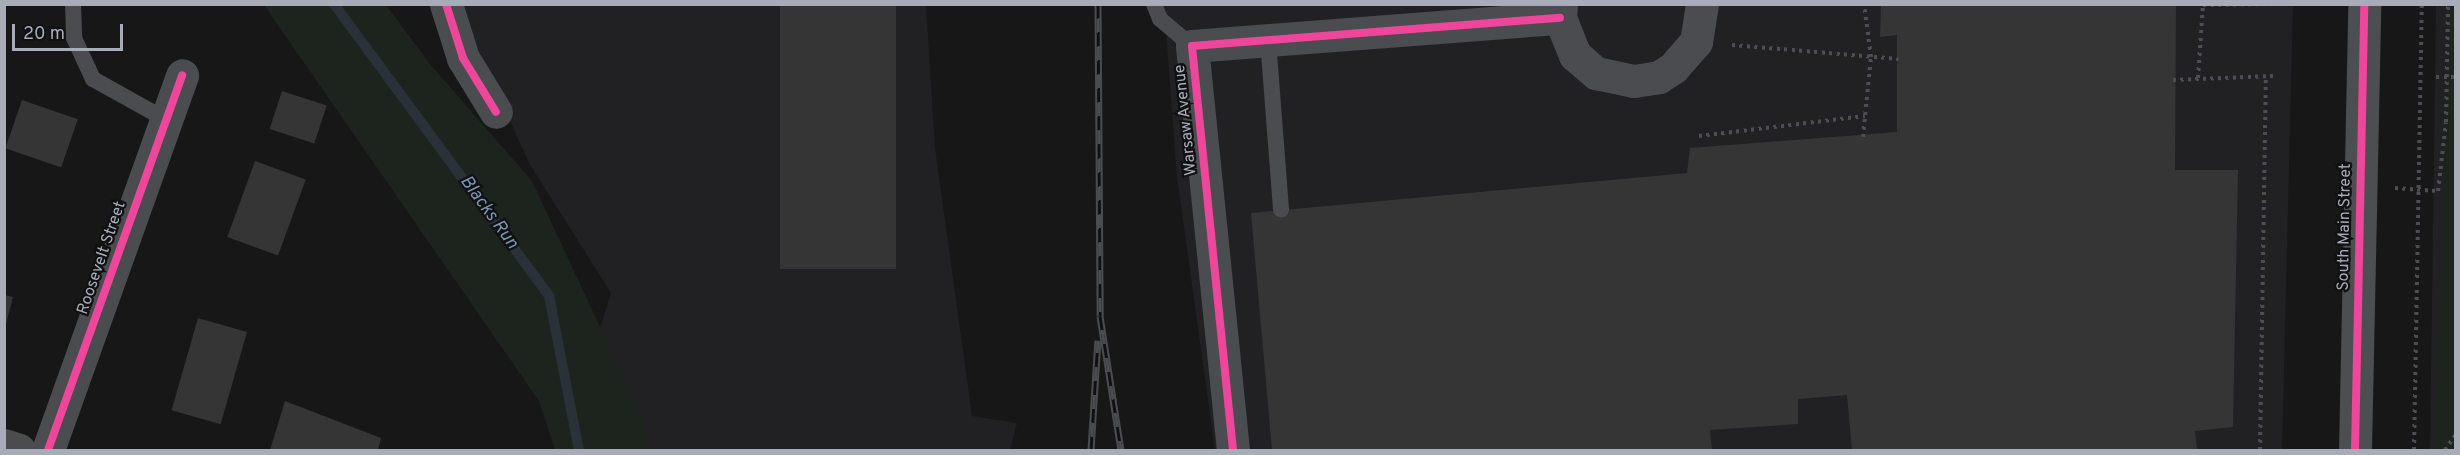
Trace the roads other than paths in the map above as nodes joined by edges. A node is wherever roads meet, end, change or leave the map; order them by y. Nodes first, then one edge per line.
1 (73, 4) edge
2 (446, 4) edge
3 (1154, 4) edge
4 (1702, 4) edge
5 (2364, 4) edge
6 (1561, 11) edge
7 (1268, 40) junction
8 (1192, 46) junction
9 (182, 75) dead end
10 (496, 112) dead end
11 (165, 119) junction
12 (1281, 210) dead end
13 (4, 445) edge
14 (19, 450) edge
15 (48, 450) edge
16 (1233, 450) edge
17 (2355, 450) edge

1 - 11 lane
2 - 10 street
3 - 8 lane
4 - 6 street, Warsaw Avenue
5 - 17 main road, South Main Street
6 - 7 street, Warsaw Avenue
7 - 8 street, Warsaw Avenue
7 - 12 lane
8 - 16 street, Warsaw Avenue
9 - 11 street, Roosevelt Street
11 - 15 street, Roosevelt Street
13 - 14 street

